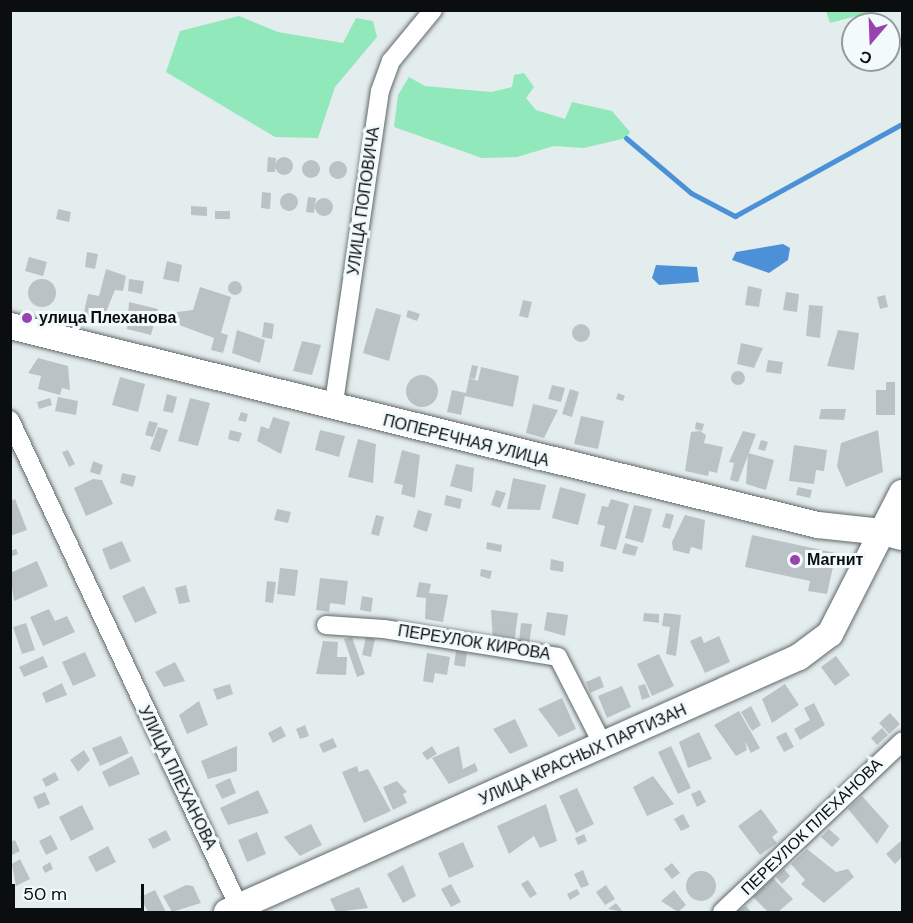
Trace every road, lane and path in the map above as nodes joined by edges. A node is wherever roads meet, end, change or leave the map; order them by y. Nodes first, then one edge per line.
1 (433, 10) edge
2 (10, 326) edge
3 (333, 409) junction
4 (10, 420) edge
5 (903, 493) edge
6 (892, 535) edge
7 (326, 625) dead end
8 (903, 742) edge
9 (603, 745) junction
10 (233, 910) edge
11 (722, 912) edge

1 - 3 street, УЛИЦА ПОПОВИЧА
2 - 3 main road, ПОПЕРЕЧНАЯ УЛИЦА
3 - 6 main road, ПОПЕРЕЧНАЯ УЛИЦА
4 - 10 street, УЛИЦА ПЛЕХАНОВА
5 - 6 main road
6 - 9 main road, УЛИЦА КРАСНЫХ ПАРТИЗАН
7 - 9 street, ПЕРЕУЛОК КИРОВА
8 - 11 street, ПЕРЕУЛОК ПЛЕХАНОВА
9 - 10 main road, УЛИЦА КРАСНЫХ ПАРТИЗАН

